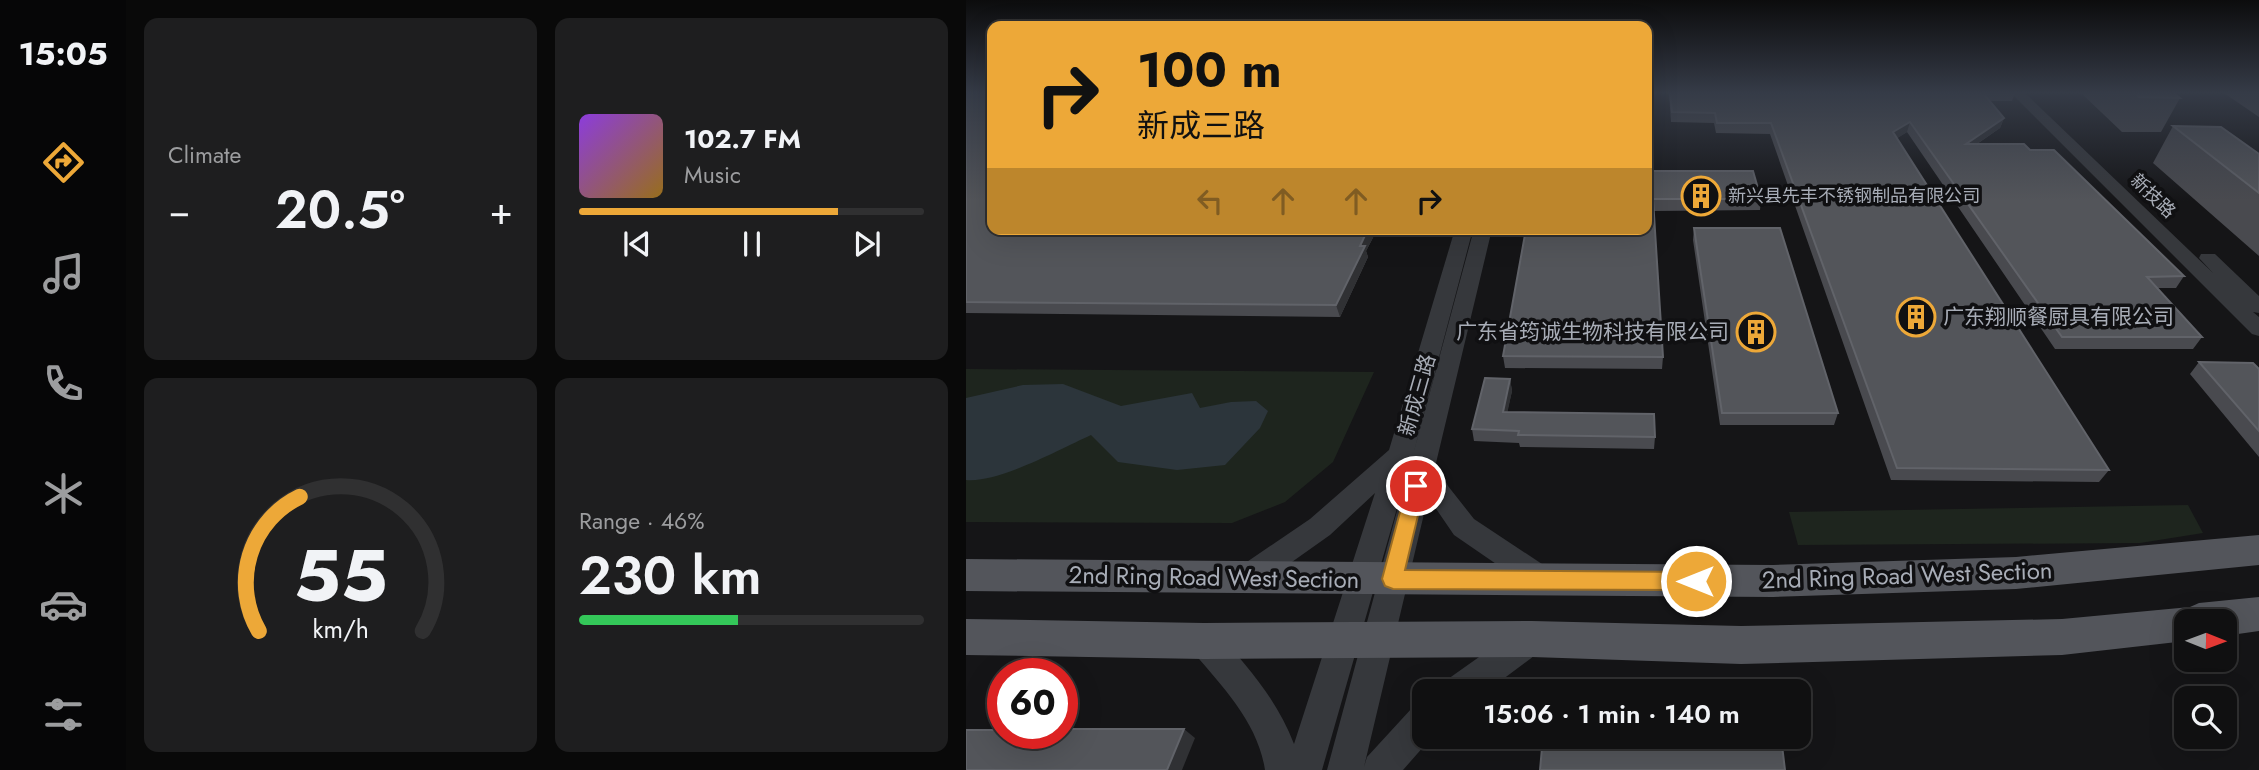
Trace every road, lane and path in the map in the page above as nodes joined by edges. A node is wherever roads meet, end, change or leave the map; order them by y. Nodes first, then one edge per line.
1 (2054, 129) edge
2 (2073, 129) edge
3 (1463, 235) edge
4 (1481, 235) edge
5 (2259, 307) edge
6 (2259, 330) edge
7 (1411, 458) junction
8 (2259, 550) edge
9 (966, 575) edge
10 (1248, 578) junction
11 (1377, 579) junction
12 (1544, 581) junction
13 (2259, 614) edge
14 (2237, 617) edge
15 (2174, 624) edge
16 (966, 637) edge
17 (1532, 639) junction
18 (1361, 640) junction
19 (1204, 641) junction
20 (1477, 679) edge
21 (1412, 734) edge
22 (1283, 770) edge
23 (1304, 770) edge
24 (1345, 770) edge
25 (1380, 770) edge

1 - 6 street, 新技路
2 - 5 street, 新技路
3 - 7 street, 新成三路
4 - 7 street, 新成三路
7 - 10 street
7 - 11 street, 新成三路
7 - 12 street
8 - 12 main road, 2nd Ring Road West Section
9 - 10 main road, 2nd Ring Road West Section
10 - 11 main road, 2nd Ring Road West Section
11 - 12 main road, 2nd Ring Road West Section
11 - 18 street, 新成三路
13 - 14 main road
15 - 17 main road
16 - 19 main road
17 - 18 main road
17 - 20 street
18 - 19 main road
18 - 23 street
18 - 24 street, 新成三路
19 - 22 street
21 - 25 street

